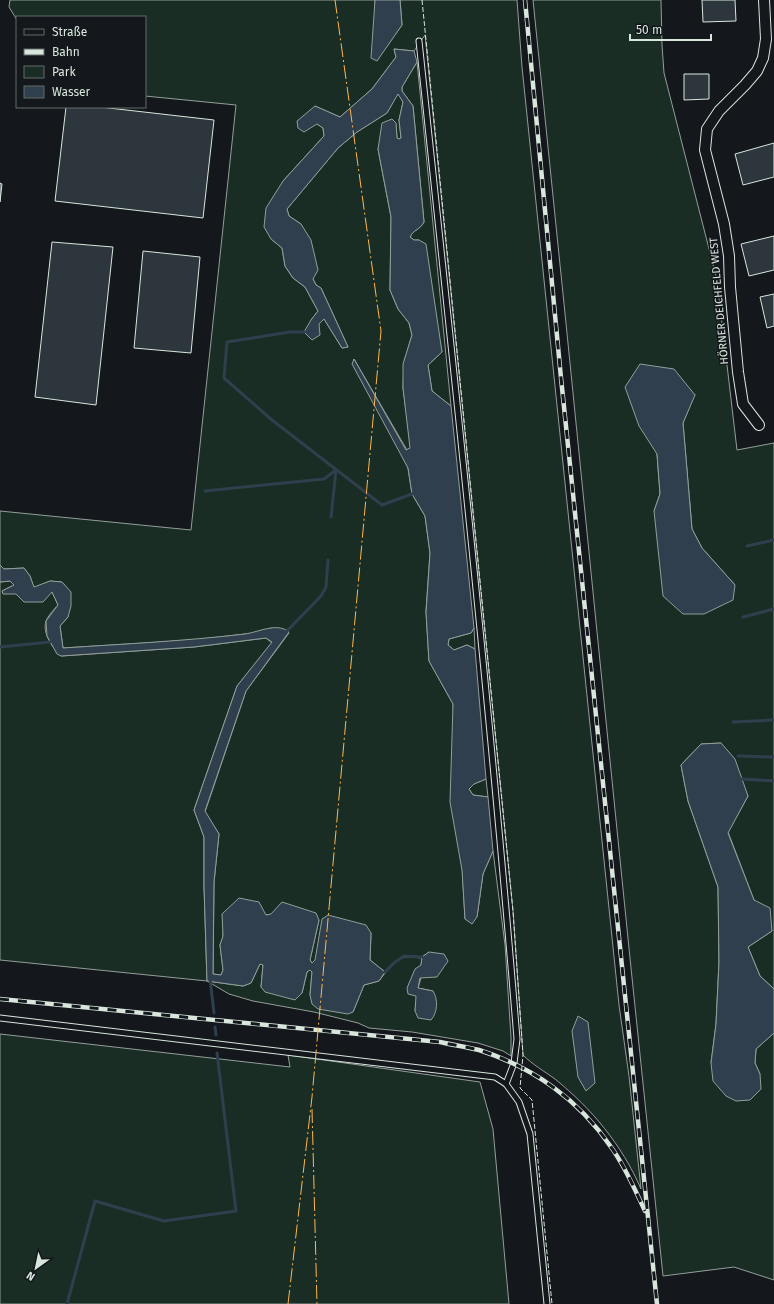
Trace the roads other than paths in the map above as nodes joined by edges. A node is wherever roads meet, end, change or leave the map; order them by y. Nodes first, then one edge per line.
1 (764, 0) edge
2 (419, 41) dead end
3 (759, 425) dead end
4 (0, 1018) edge
5 (506, 1084) junction
6 (547, 1304) edge

1 - 3 street, HÖRNER DEICHFELD WEST
2 - 5 lane
4 - 5 lane
5 - 6 lane

